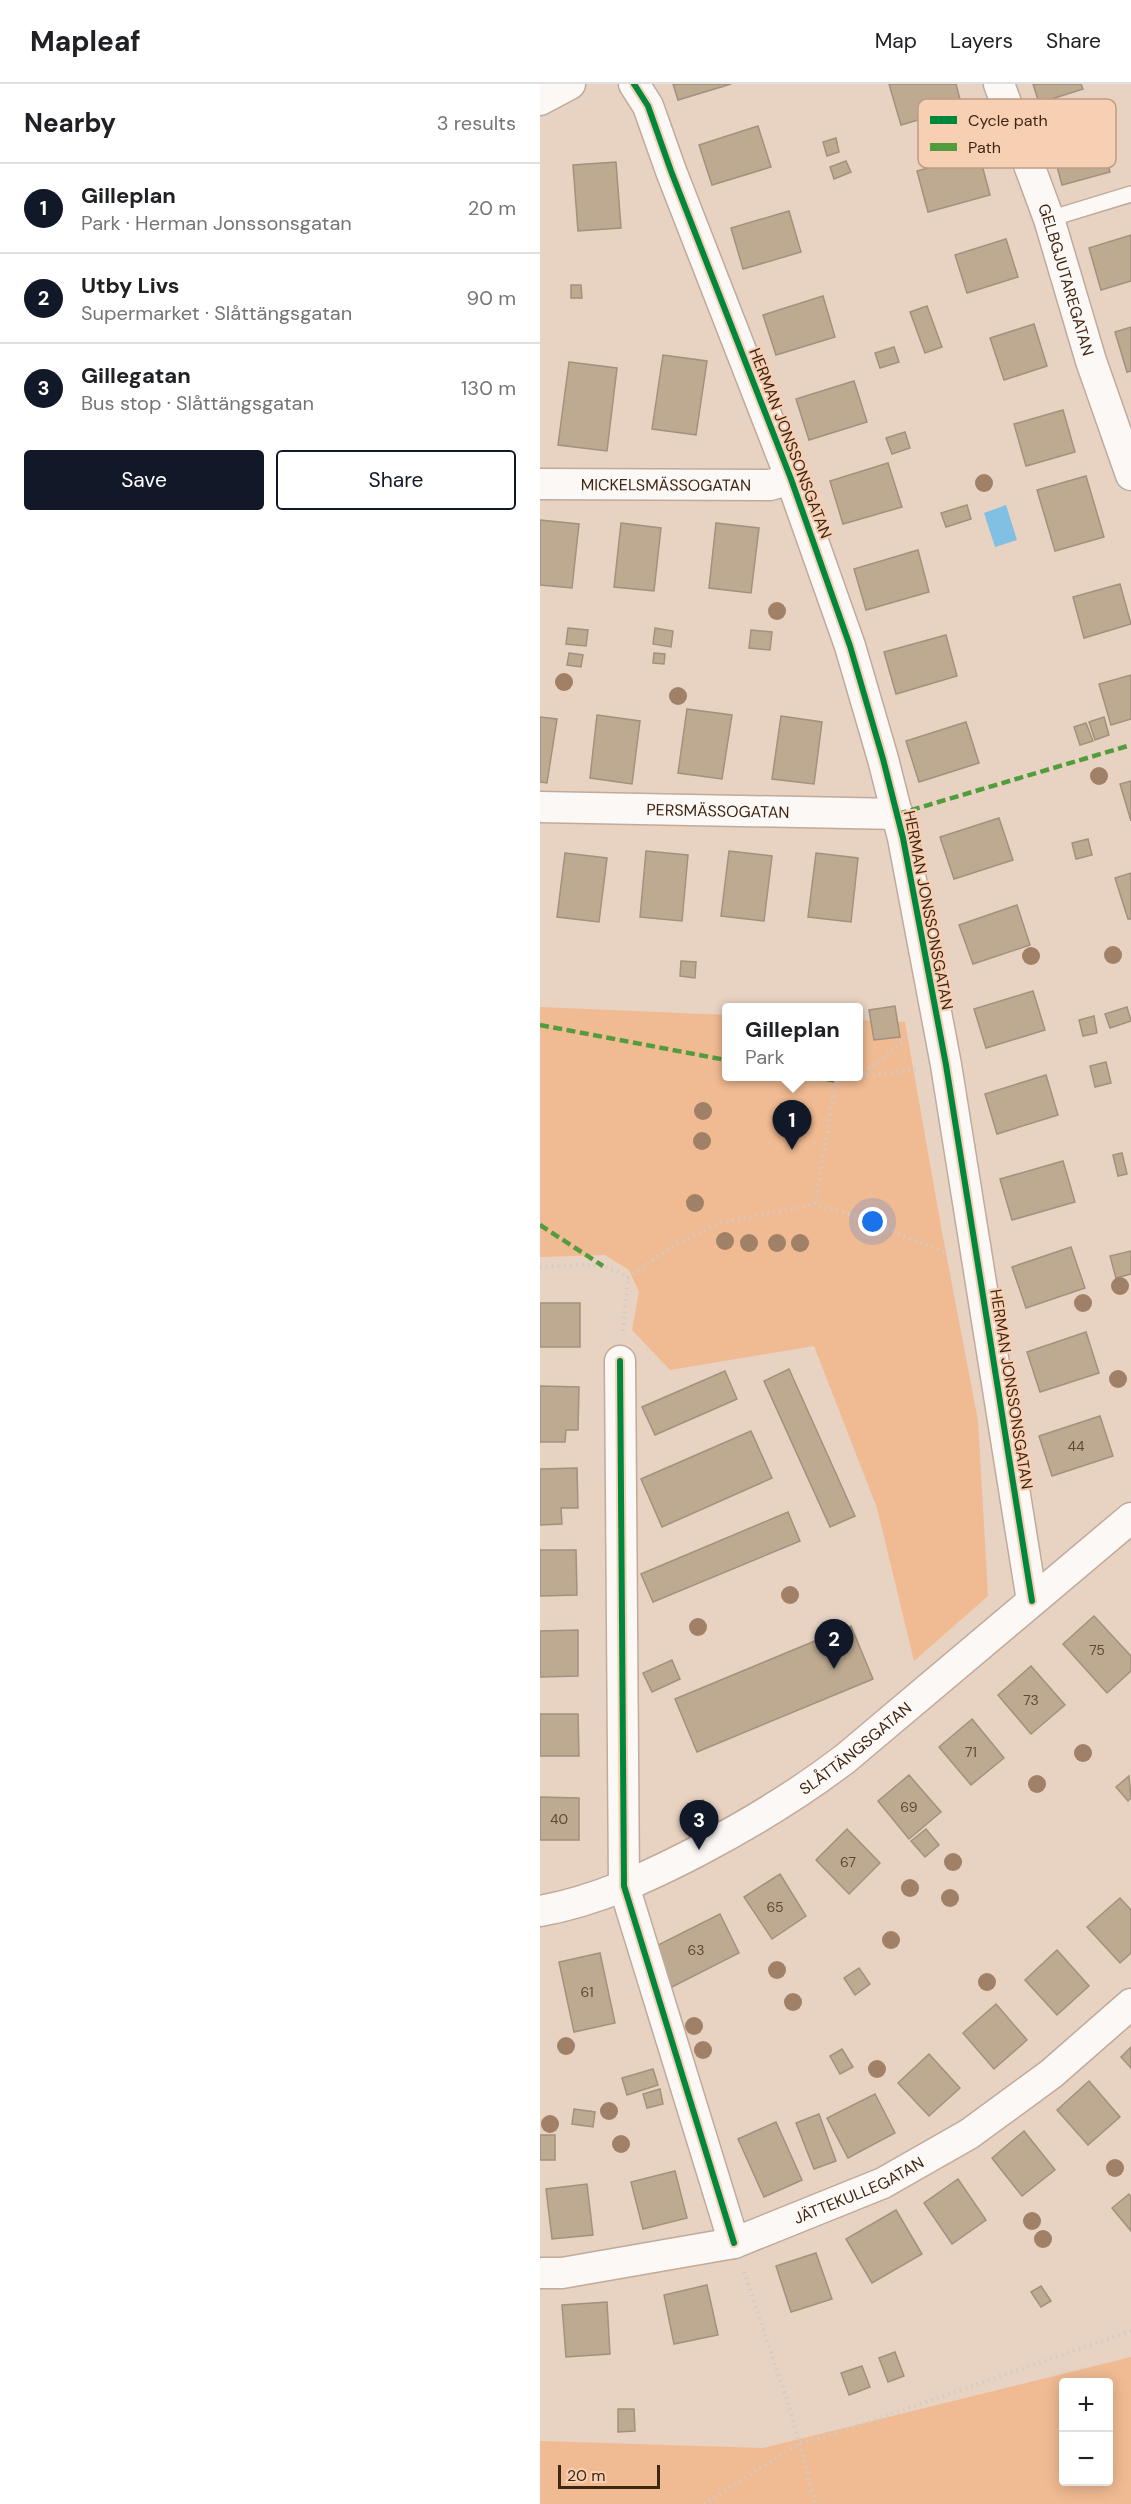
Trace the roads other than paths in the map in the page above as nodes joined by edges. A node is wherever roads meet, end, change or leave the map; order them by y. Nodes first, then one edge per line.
1 (570, 84) edge
2 (633, 84) edge
3 (999, 84) edge
4 (1005, 99) edge
5 (540, 100) edge
6 (1030, 168) edge
7 (1131, 194) edge
8 (1049, 219) junction
9 (1131, 475) edge
10 (791, 479) junction
11 (540, 484) edge
12 (540, 807) edge
13 (898, 814) junction
14 (621, 1361) road end
15 (1131, 1518) edge
16 (1032, 1601) junction
17 (624, 1887) junction
18 (540, 1911) edge
19 (1131, 2004) edge
20 (735, 2243) junction
21 (540, 2272) edge

1 - 5 street
2 - 10 street, HERMAN JONSSONSGATAN
3 - 4 street, GELBGJUTAREGATAN
6 - 8 street, GELBGJUTAREGATAN
7 - 8 lane
8 - 9 street, GELBGJUTAREGATAN
10 - 11 street, MICKELSMÄSSOGATAN
10 - 13 street, HERMAN JONSSONSGATAN
12 - 13 street, PERSMÄSSOGATAN
13 - 16 street, HERMAN JONSSONSGATAN
14 - 17 street
15 - 16 street, SLÅTTÄNGSGATAN
16 - 17 street, SLÅTTÄNGSGATAN
17 - 18 street, SLÅTTÄNGSGATAN
17 - 20 street
19 - 20 street, JÄTTEKULLEGATAN
20 - 21 street, JÄTTEKULLEGATAN

